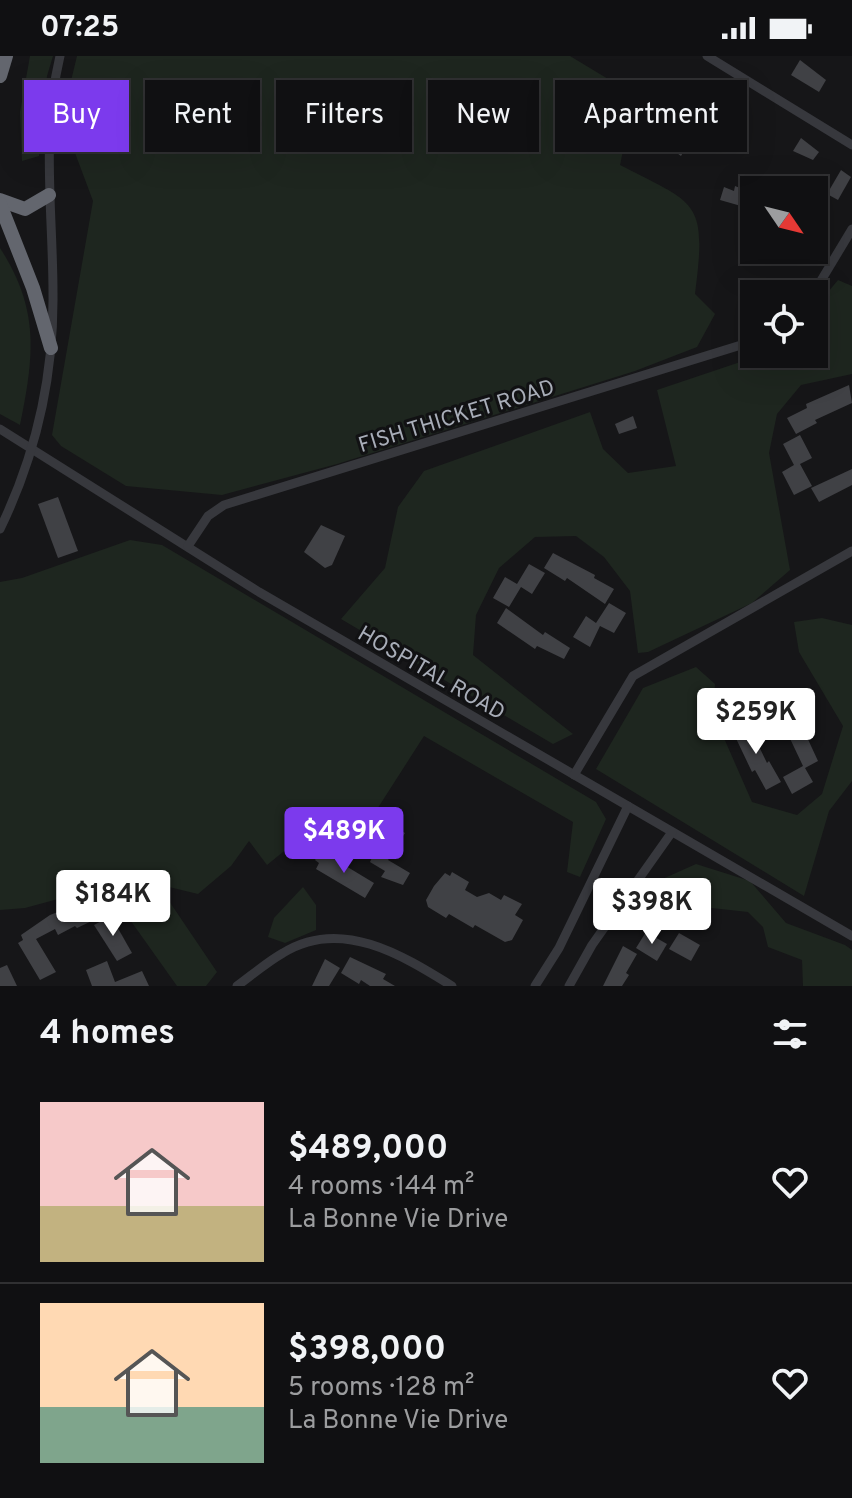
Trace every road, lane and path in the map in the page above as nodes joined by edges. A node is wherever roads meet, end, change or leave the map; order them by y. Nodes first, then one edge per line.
1 (2, 56) edge
2 (60, 56) edge
3 (707, 56) edge
4 (0, 76) edge
5 (852, 145) edge
6 (49, 195) junction
7 (0, 202) edge
8 (852, 229) edge
9 (821, 280) edge
10 (740, 346) edge
11 (51, 348) junction
12 (0, 429) edge
13 (32, 449) junction
14 (0, 529) edge
15 (188, 546) junction
16 (852, 551) edge
17 (574, 775) junction
18 (628, 806) junction
19 (672, 832) junction
20 (852, 936) edge
21 (237, 986) edge
22 (452, 986) edge
23 (535, 986) edge
24 (569, 986) edge

1 - 4 highway
2 - 6 street
3 - 5 street
6 - 7 highway
6 - 11 street
7 - 11 highway
8 - 9 street
10 - 15 street, FISH THICKET ROAD
11 - 13 street
12 - 13 street, HOSPITAL ROAD
13 - 14 street
13 - 15 street, HOSPITAL ROAD
15 - 17 street, HOSPITAL ROAD
16 - 17 street
17 - 18 street, HOSPITAL ROAD
18 - 19 street, HOSPITAL ROAD
18 - 23 street
19 - 20 street, HOSPITAL ROAD
19 - 24 street
21 - 22 street

